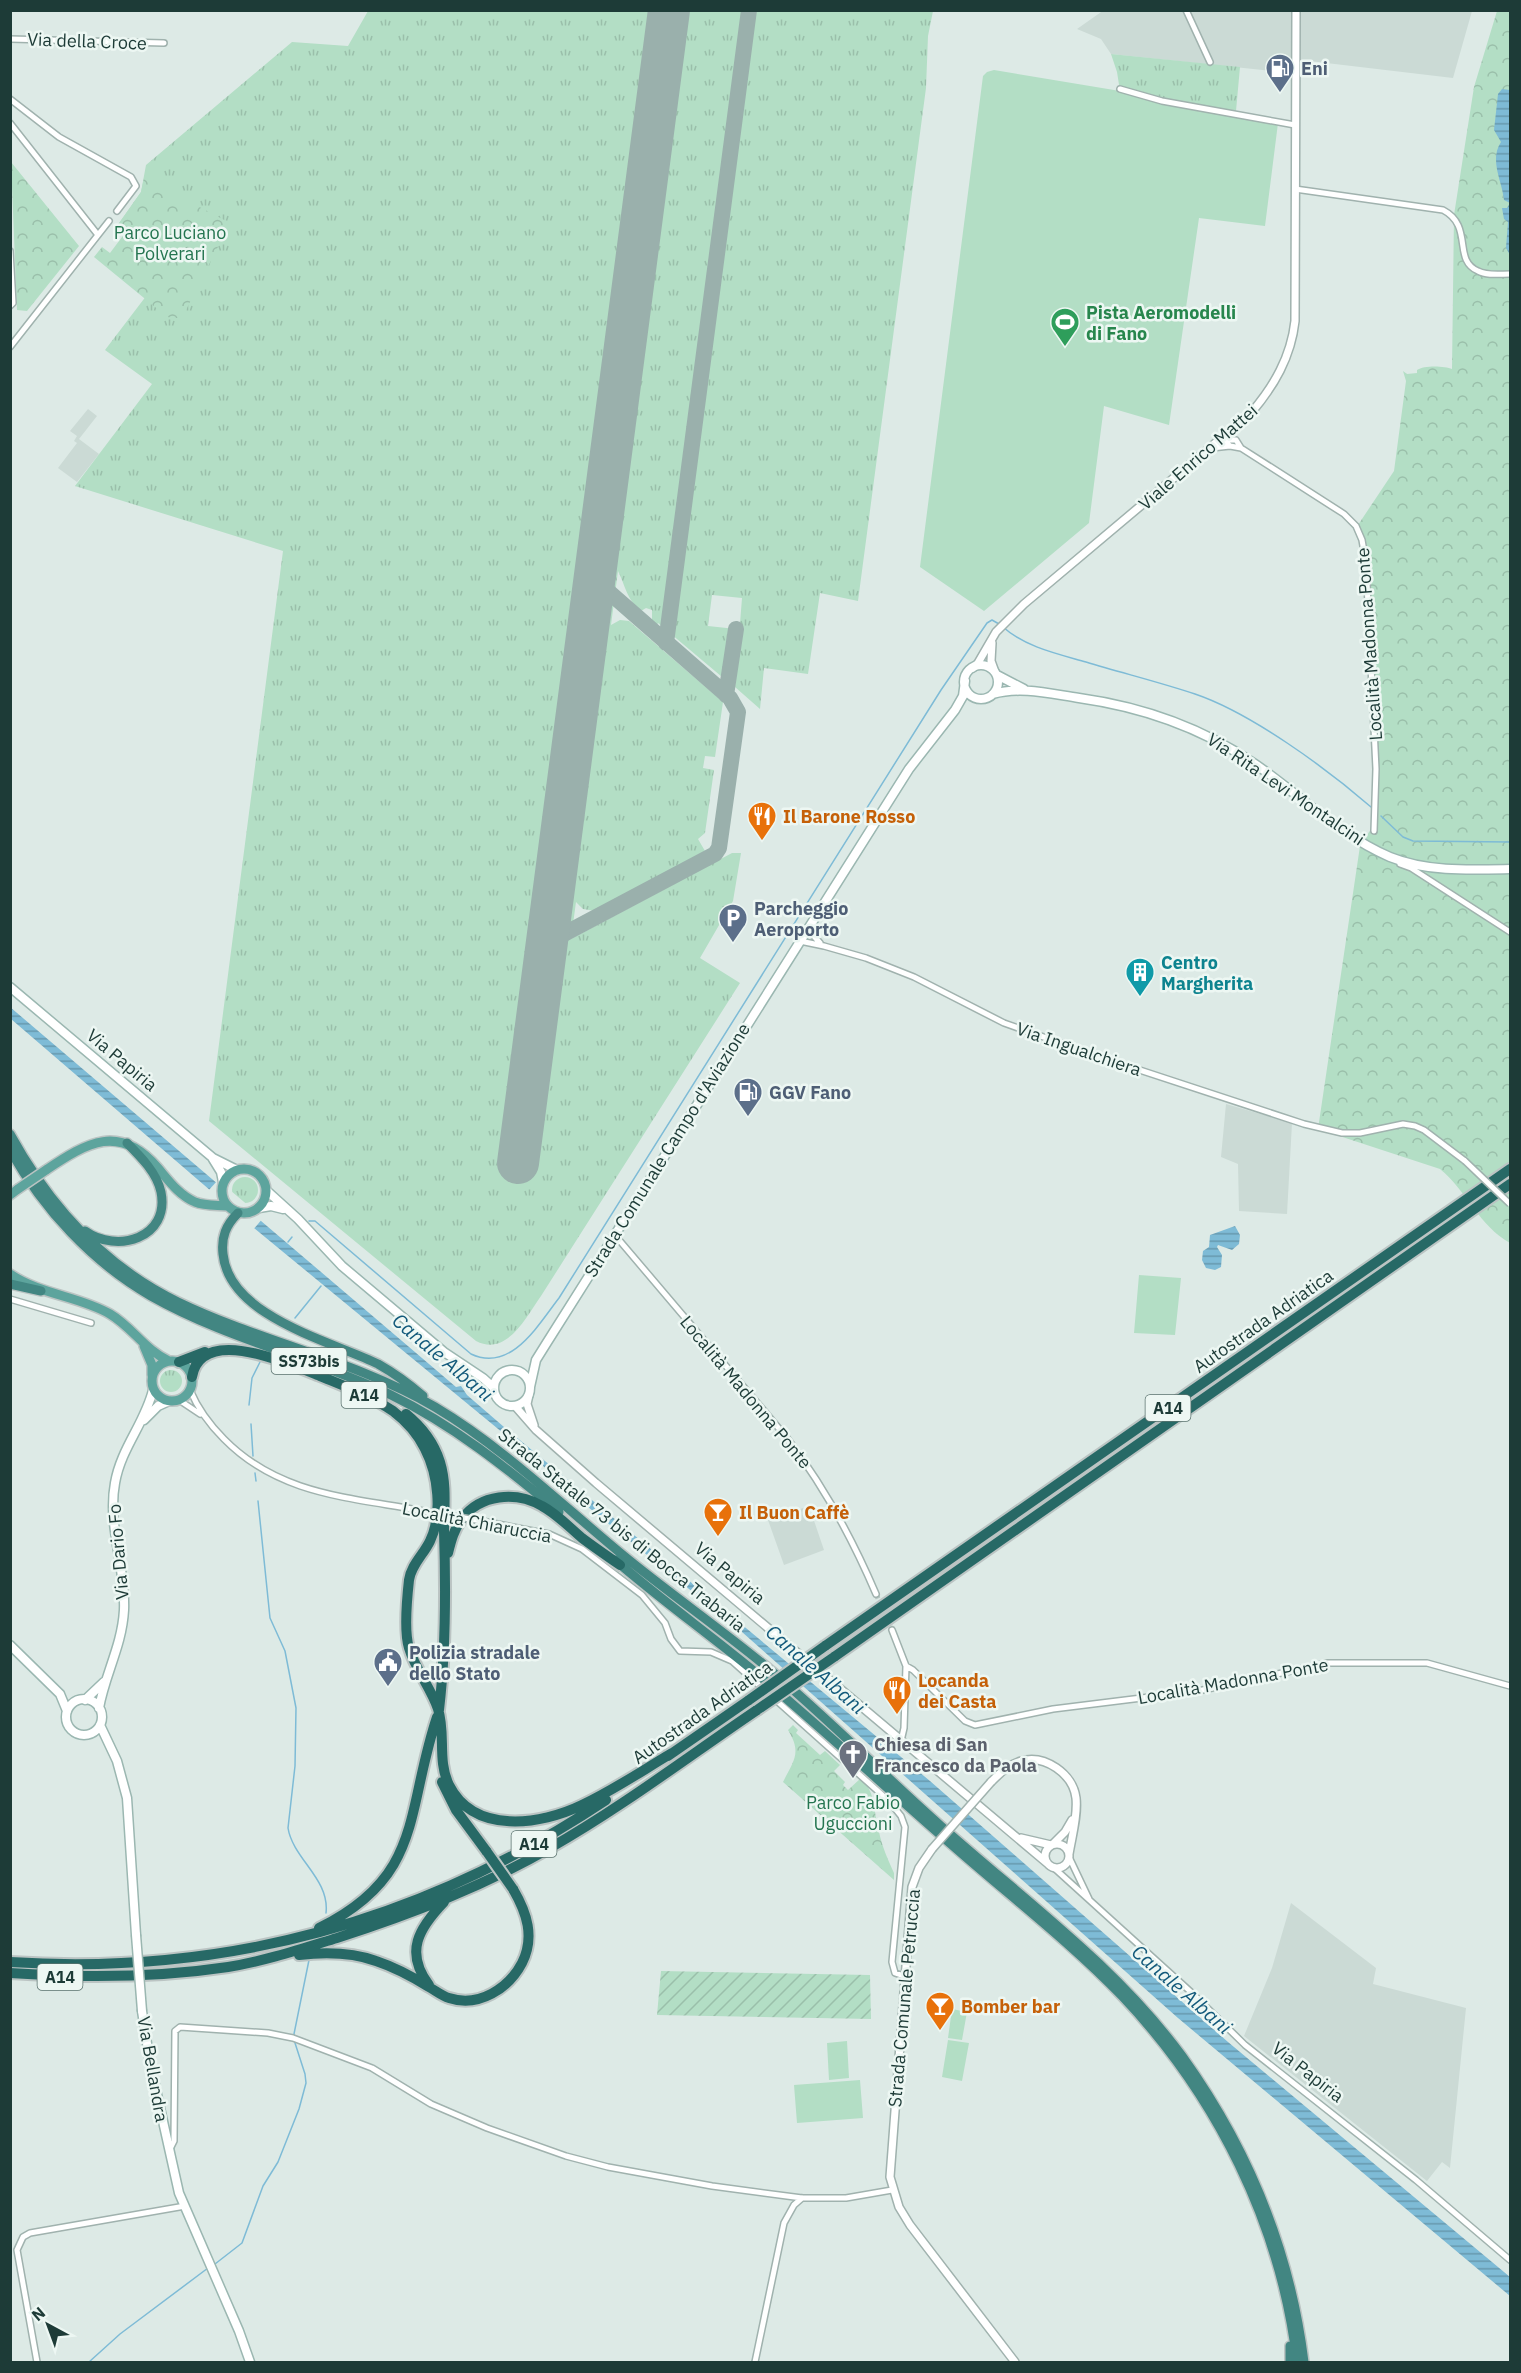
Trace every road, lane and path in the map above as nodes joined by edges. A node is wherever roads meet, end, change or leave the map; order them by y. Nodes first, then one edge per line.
1 (1186, 10) edge
2 (1296, 10) edge
3 (10, 39) edge
4 (164, 43) dead end
5 (1210, 62) dead end
6 (1120, 89) dead end
7 (10, 99) edge
8 (10, 123) edge
9 (1295, 125) junction
10 (1295, 189) junction
11 (117, 211) dead end
12 (110, 221) dead end
13 (98, 235) junction
14 (10, 251) edge
15 (1510, 274) edge
16 (10, 306) edge
17 (10, 347) edge
18 (1235, 428) junction
19 (1223, 439) junction
20 (1236, 440) junction
21 (1230, 446) junction
22 (1212, 448) junction
23 (1241, 448) junction
24 (996, 633) junction
25 (973, 668) junction
26 (996, 674) junction
27 (965, 681) junction
28 (1028, 691) junction
29 (993, 694) junction
30 (976, 698) junction
31 (955, 710) junction
32 (1374, 831) dead end
33 (1362, 848) dead end
34 (1510, 869) edge
35 (809, 925) junction
36 (1510, 932) edge
37 (799, 941) junction
38 (824, 946) junction
39 (10, 987) edge
40 (10, 1134) edge
41 (127, 1143) junction
42 (10, 1150) edge
43 (213, 1158) junction
44 (1510, 1169) edge
45 (237, 1170) junction
46 (224, 1182) junction
47 (1510, 1184) edge
48 (266, 1190) junction
49 (14, 1192) edge
50 (222, 1194) junction
51 (201, 1204) junction
52 (1510, 1204) edge
53 (227, 1206) junction
54 (259, 1208) junction
55 (287, 1210) junction
56 (238, 1213) junction
57 (64, 1215) junction
58 (614, 1234) junction
59 (10, 1274) edge
60 (10, 1284) edge
61 (41, 1291) junction
62 (10, 1299) edge
63 (92, 1323) dead end
64 (142, 1343) junction
65 (536, 1360) junction
66 (174, 1362) junction
67 (466, 1369) junction
68 (510, 1370) junction
69 (152, 1376) junction
70 (499, 1376) junction
71 (192, 1377) junction
72 (494, 1388) junction
73 (153, 1390) junction
74 (190, 1390) junction
75 (530, 1391) junction
76 (179, 1400) junction
77 (168, 1401) junction
78 (515, 1406) junction
79 (436, 1408) junction
80 (204, 1416) junction
81 (140, 1425) junction
82 (536, 1430) junction
83 (446, 1559) junction
84 (620, 1564) junction
85 (876, 1594) tunnel mouth
86 (892, 1630) tunnel mouth
87 (10, 1645) edge
88 (906, 1666) junction
89 (105, 1682) junction
90 (1510, 1686) edge
91 (60, 1694) junction
92 (81, 1700) junction
93 (99, 1708) junction
94 (439, 1711) junction
95 (67, 1712) junction
96 (100, 1725) junction
97 (89, 1734) junction
98 (901, 1741) junction
99 (109, 1747) junction
100 (672, 1753) junction
101 (1075, 1815) junction
102 (1013, 1835) junction
103 (1052, 1845) junction
104 (1069, 1855) junction
105 (1050, 1865) junction
106 (447, 1899) junction
107 (1091, 1903) junction
108 (294, 1940) junction
109 (278, 1956) junction
110 (10, 1962) edge
111 (10, 1973) edge
112 (904, 1976) junction
113 (431, 1988) junction
114 (169, 2153) junction
115 (892, 2190) junction
116 (802, 2198) junction
117 (184, 2206) junction
118 (1270, 2244) junction
119 (1510, 2260) edge
120 (37, 2362) edge
121 (250, 2362) edge
122 (755, 2362) edge
123 (1015, 2362) edge
124 (1290, 2362) edge
125 (1297, 2362) edge
126 (1304, 2362) edge

1 - 5 street
2 - 9 street, Viale Enrico Mattei
3 - 4 street, Via della Croce
6 - 9 street
7 - 11 street
8 - 13 street
9 - 10 street, Viale Enrico Mattei
10 - 15 street
10 - 18 street, Viale Enrico Mattei
12 - 13 street
13 - 17 street
14 - 16 street
18 - 19 street, Viale Enrico Mattei
18 - 20 street
19 - 20 street
19 - 21 street
19 - 22 street, Viale Enrico Mattei
20 - 23 street
21 - 22 street
21 - 23 street
22 - 24 street, Viale Enrico Mattei
23 - 32 street, Località Madonna Ponte
24 - 25 street, Viale Enrico Mattei
24 - 26 street
25 - 26 main road
25 - 27 main road
26 - 28 main road, Via Rita Levi Montalcini
26 - 29 main road
27 - 30 main road
27 - 31 main road
28 - 29 main road, Via Rita Levi Montalcini
28 - 34 main road, Via Rita Levi Montalcini
29 - 30 main road
30 - 31 main road
31 - 35 main road
33 - 36 street
35 - 37 main road
35 - 38 street
37 - 38 street, Via Ingualchiera
37 - 58 main road, Strada Comunale Campo d'Aviazione
38 - 52 street, Via Ingualchiera, bridge
39 - 43 main road, Via Papiria
40 - 57 highway, Strada Statale 73 bis di Bocca Trabaria / SS73bis
41 - 49 main road, bridge
41 - 51 main road
41 - 57 highway
42 - 84 highway, Strada Statale 73 bis di Bocca Trabaria / SS73bis
43 - 45 main road, Via Papiria
43 - 46 main road, Via Papiria
44 - 100 highway, Autostrada Adriatica / A14, bridge
45 - 46 main road
45 - 48 main road, Via Papiria
46 - 50 main road
47 - 106 highway, Autostrada Adriatica / A14, bridge
48 - 54 main road
48 - 55 main road, Via Papiria
50 - 51 main road
50 - 53 main road
51 - 53 main road
53 - 56 main road
54 - 55 main road
54 - 56 main road
55 - 67 main road, Via Papiria
56 - 79 highway
57 - 79 highway, Strada Statale 73 bis di Bocca Trabaria / SS73bis
58 - 65 main road, Strada Comunale Campo d'Aviazione
58 - 85 street, Località Madonna Ponte
59 - 61 main road
60 - 61 highway
61 - 64 main road
62 - 63 street
64 - 66 main road
64 - 69 main road
65 - 68 main road
65 - 75 main road, Strada Comunale Campo d'Aviazione
66 - 69 main road
66 - 71 main road
66 - 83 highway, A14
67 - 70 main road, Via Papiria
67 - 72 main road, Via Papiria
68 - 70 main road
68 - 75 main road
69 - 73 main road
70 - 72 main road
71 - 74 main road
71 - 94 highway, A14
72 - 78 main road
73 - 77 main road
73 - 81 main road, Via Dario Fo
74 - 76 main road
74 - 80 street
75 - 78 main road
75 - 82 street
76 - 77 main road
76 - 80 street
77 - 81 main road, Via Dario Fo
78 - 82 street, Via Papiria
79 - 126 highway, Strada Statale 73 bis di Bocca Trabaria / SS73bis
80 - 112 street, Località Chiaruccia, bridge
81 - 89 main road, Via Dario Fo
82 - 98 street, Via Papiria
83 - 84 highway
83 - 94 highway, A14
84 - 118 highway, Strada Statale 73 bis di Bocca Trabaria / SS73bis
86 - 88 street, Località Madonna Ponte
87 - 91 main road
88 - 90 street, Località Madonna Ponte
88 - 98 street, Località Madonna Ponte
89 - 92 main road, Via Dario Fo
89 - 93 main road, Via Dario Fo
91 - 92 main road
91 - 95 main road
92 - 93 main road
92 - 95 main road
93 - 96 main road, Via Bellandra
94 - 100 highway, A14
94 - 108 highway, A14
94 - 113 highway, A14, bridge
95 - 97 main road
96 - 97 main road
96 - 99 main road, Via Bellandra
97 - 99 main road
98 - 102 street, Via Papiria
99 - 114 main road, Via Bellandra, bridge
100 - 108 highway, Autostrada Adriatica / A14
101 - 103 street
101 - 104 street, Strada Comunale Petruccia
101 - 112 street, Strada Comunale Petruccia, bridge
102 - 103 street, Via Papiria
102 - 105 street, Via Papiria
103 - 104 street, Via Papiria
103 - 105 street
104 - 105 street
104 - 107 street, Via Papiria
105 - 107 street, Via Papiria
106 - 109 highway, Autostrada Adriatica / A14
106 - 113 highway, A14
107 - 119 street, Via Papiria
108 - 110 highway, Autostrada Adriatica / A14
109 - 111 highway, Autostrada Adriatica / A14
109 - 113 highway, A14
112 - 115 street, Strada Comunale Petruccia
114 - 116 street, Via Bellandra
114 - 117 main road
115 - 116 street
115 - 123 street, Strada Comunale Petruccia
116 - 122 street
117 - 120 street
117 - 121 main road
118 - 124 highway
118 - 125 highway, Strada Statale 73 bis di Bocca Trabaria / SS73bis

